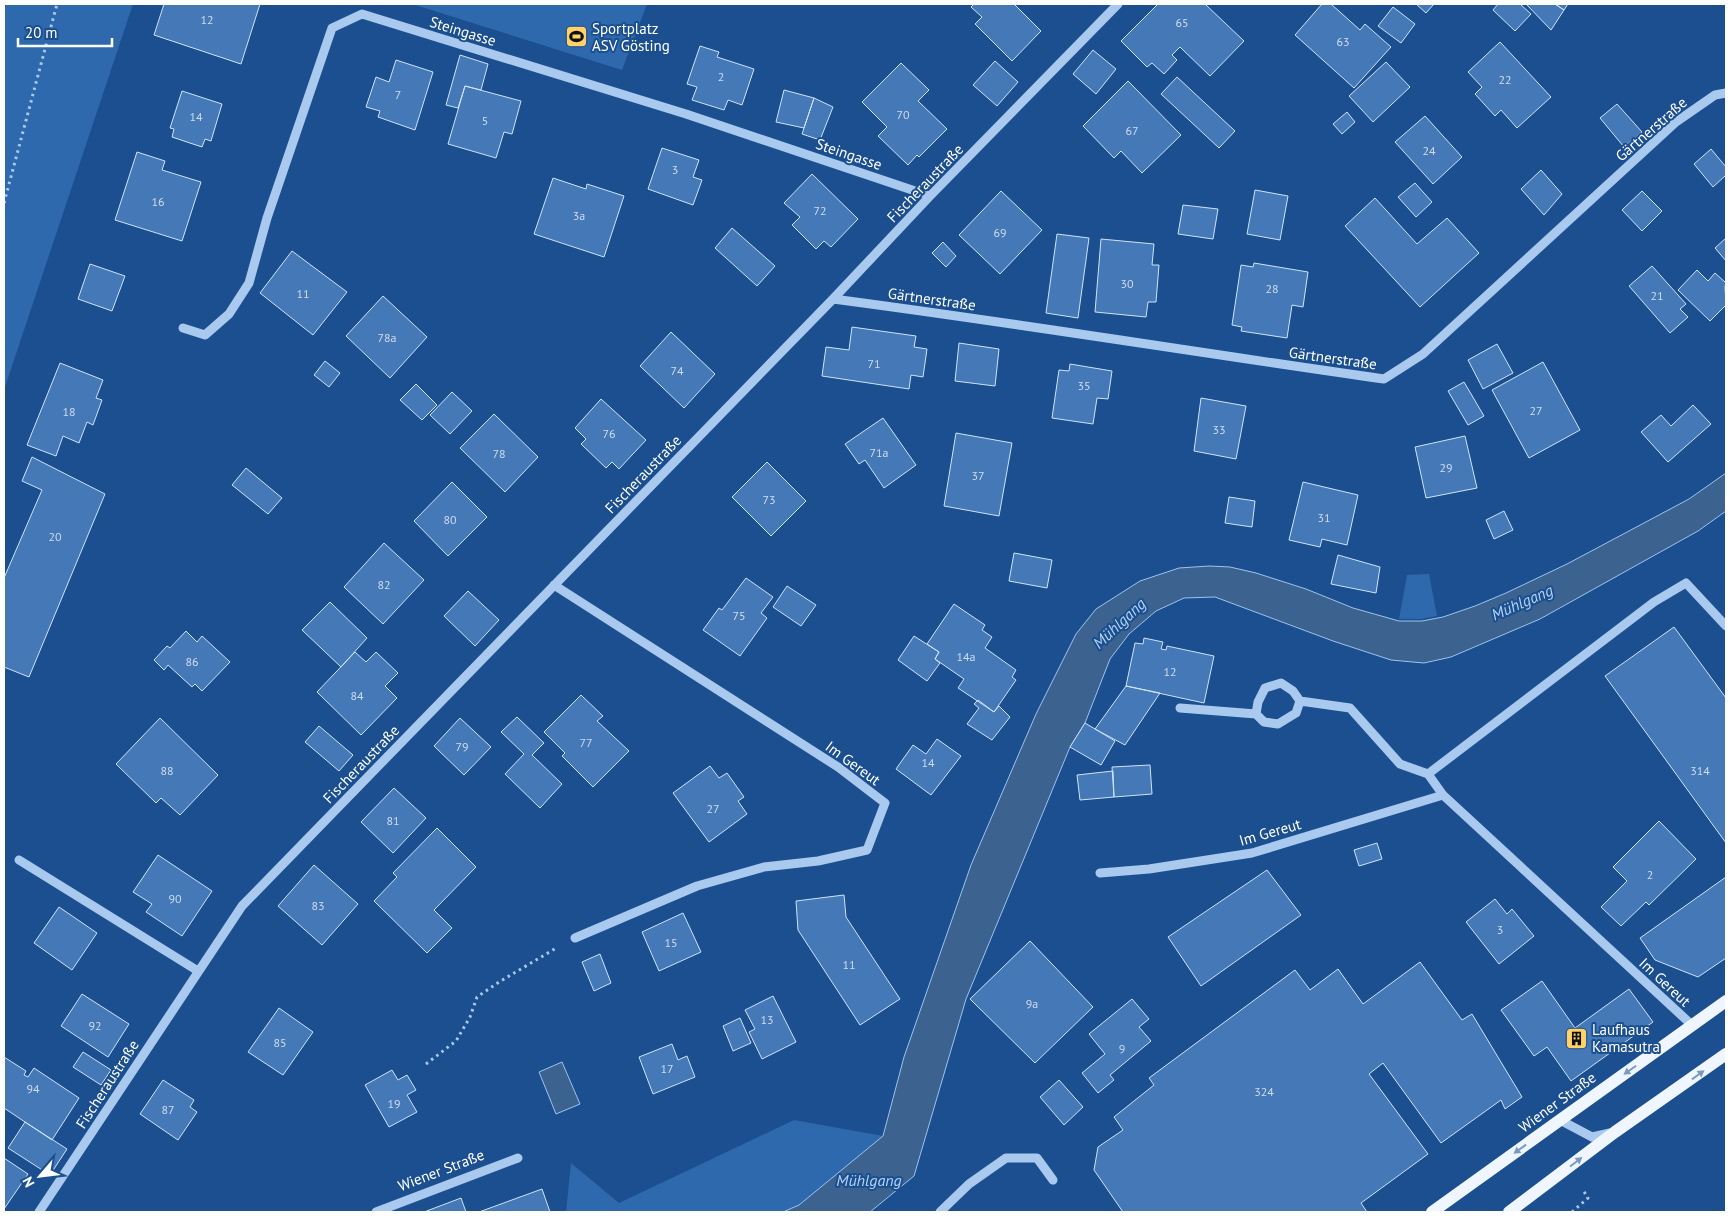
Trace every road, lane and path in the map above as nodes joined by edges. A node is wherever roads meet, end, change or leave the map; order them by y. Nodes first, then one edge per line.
1 (57, 4) edge
2 (1118, 4) edge
3 (1726, 93) edge
4 (930, 196) junction
5 (4, 203) edge
6 (834, 299) junction
7 (183, 328) dead end
8 (554, 585) junction
9 (1726, 626) edge
10 (1300, 701) junction
11 (1180, 708) dead end
12 (1256, 714) junction
13 (1428, 774) junction
14 (1443, 795) junction
15 (19, 860) dead end
16 (1100, 873) dead end
17 (575, 938) joint
18 (198, 971) junction
19 (1726, 1001) edge
20 (1692, 1026) junction
21 (1726, 1054) edge
22 (426, 1064) dead end
23 (1560, 1120) junction
24 (1615, 1132) junction
25 (518, 1158) dead end
26 (1053, 1180) dead end
27 (1583, 1190) dead end
28 (38, 1212) edge
29 (376, 1212) edge
30 (940, 1212) edge
31 (1432, 1212) edge
32 (1509, 1212) edge
33 (1572, 1212) edge

1 - 5 path
2 - 4 street, Fischeraustraße
3 - 6 street, Gärtnerstraße
4 - 6 street, Fischeraustraße
4 - 7 street, Steingasse
6 - 8 street, Fischeraustraße
8 - 17 street, Im Gereut
8 - 18 street, Fischeraustraße
9 - 13 street
10 - 12 street
10 - 12 street
10 - 13 street
11 - 12 street
13 - 14 street, Im Gereut
14 - 16 street, Im Gereut
14 - 20 street, Im Gereut
15 - 18 street
17 - 22 path
18 - 28 street, Fischeraustraße
19 - 20 main road, Wiener Straße
20 -> 23 main road, Wiener Straße
24 -> 21 main road
23 - 24 street
23 -> 31 main road, Wiener Straße
32 -> 24 main road
25 - 29 street, Wiener Straße
26 - 30 street
27 - 33 path

